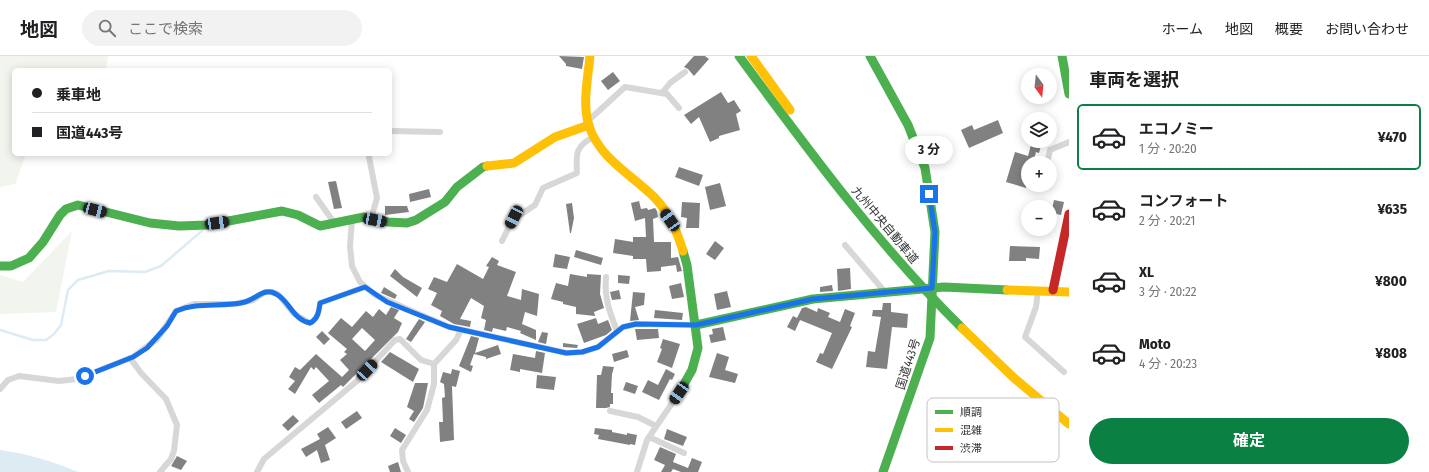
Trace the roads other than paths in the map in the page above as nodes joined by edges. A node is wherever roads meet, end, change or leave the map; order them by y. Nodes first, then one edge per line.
1 (590, 56) edge
2 (739, 56) edge
3 (751, 56) edge
4 (870, 56) edge
5 (1062, 56) edge
6 (685, 72) dead end
7 (662, 93) junction
8 (1069, 94) edge
9 (679, 108) dead end
10 (589, 123) junction
11 (392, 131) edge
12 (440, 132) dead end
13 (594, 137) junction
14 (1069, 142) edge
15 (369, 156) edge
16 (1049, 156) edge
17 (316, 197) dead end
18 (1069, 214) edge
19 (352, 219) junction
20 (371, 219) junction
21 (335, 224) junction
22 (502, 241) dead end
23 (845, 245) dead end
24 (900, 255) junction
25 (0, 266) edge
26 (606, 277) dead end
27 (365, 287) junction
28 (932, 288) junction
29 (1038, 290) junction
30 (1052, 290) junction
31 (885, 292) junction
32 (1069, 292) edge
33 (952, 312) junction
34 (696, 325) junction
35 (461, 330) junction
36 (618, 331) junction
37 (130, 358) junction
38 (434, 364) junction
39 (1064, 372) dead end
40 (0, 389) edge
41 (679, 393) joint
42 (1039, 398) edge
43 (1051, 398) edge
44 (1059, 405) edge
45 (610, 411) dead end
46 (1069, 414) edge
47 (1059, 415) edge
48 (1069, 424) edge
49 (656, 426) junction
50 (649, 437) junction
51 (684, 453) dead end
52 (160, 472) edge
53 (257, 472) edge
54 (408, 472) edge
55 (636, 472) edge
56 (883, 472) edge

1 - 10 main road
2 - 24 main road, 九州中央自動車道
3 - 24 main road, 九州中央自動車道
4 - 28 main road, 国道443号
5 - 8 main road
6 - 7 street
7 - 9 street
7 - 10 street
10 - 13 main road
10 - 20 main road
11 - 12 street
13 - 22 street
13 - 34 main road
14 - 16 street
15 - 20 street
17 - 21 street
18 - 30 main road
19 - 20 main road
19 - 21 main road
19 - 27 street
21 - 25 main road
23 - 31 street
24 - 33 main road, 九州中央自動車道
26 - 36 street
27 - 35 street
27 - 37 street
28 - 29 main road
28 - 31 main road
28 - 56 main road, 国道443号
29 - 30 main road
29 - 39 street
30 - 32 main road
31 - 34 main road
33 - 42 main road, 九州中央自動車道
33 - 43 main road, 九州中央自動車道
34 - 36 street
34 - 41 main road
35 - 36 street
35 - 38 street
37 - 40 street
37 - 52 street
38 - 53 street
38 - 54 street
41 - 49 street
44 - 46 main road, 九州中央自動車道
45 - 49 street
47 - 48 main road, 九州中央自動車道
49 - 50 street
50 - 51 street
50 - 55 street

